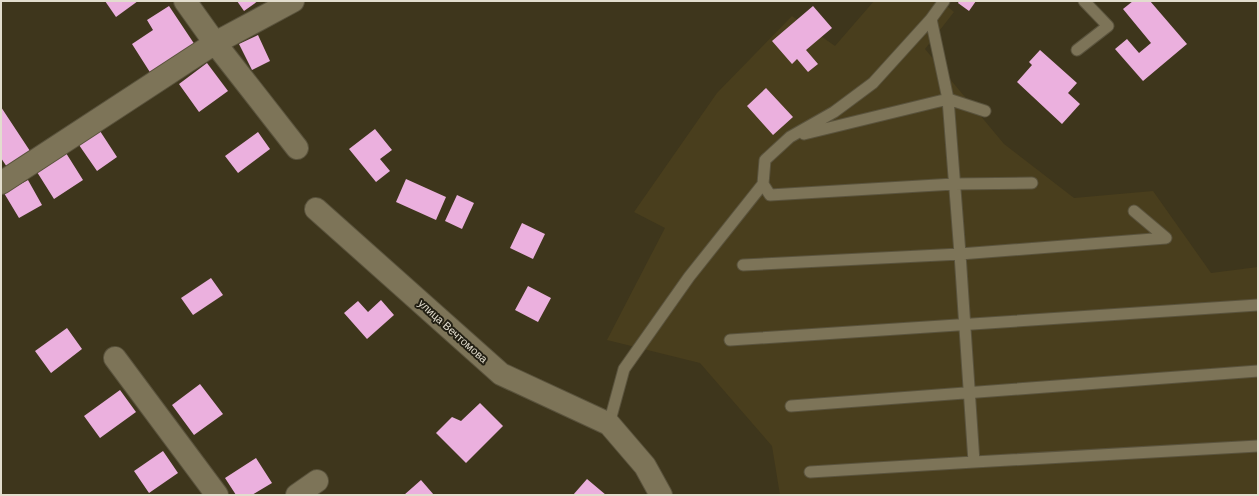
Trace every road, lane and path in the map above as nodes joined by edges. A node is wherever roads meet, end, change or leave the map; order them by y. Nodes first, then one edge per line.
1 (185, 1) edge
2 (294, 1) edge
3 (944, 1) edge
4 (1084, 1) edge
5 (931, 19) junction
6 (215, 43) junction
7 (1077, 50) dead end
8 (948, 99) junction
9 (985, 112) dead end
10 (790, 137) junction
11 (297, 148) dead end
12 (1, 183) edge
13 (1032, 183) dead end
14 (763, 184) junction
15 (954, 184) junction
16 (316, 209) dead end
17 (1134, 211) dead end
18 (960, 254) junction
19 (743, 265) dead end
20 (1258, 305) edge
21 (964, 325) junction
22 (730, 340) dead end
23 (115, 358) dead end
24 (1258, 370) edge
25 (969, 392) junction
26 (791, 406) dead end
27 (610, 424) junction
28 (1258, 446) edge
29 (974, 462) junction
30 (810, 472) dead end
31 (317, 481) dead end
32 (217, 495) edge
33 (297, 495) edge
34 (661, 495) edge

1 - 6 street
2 - 6 street
3 - 5 lane
4 - 7 lane
5 - 8 lane
5 - 10 lane
6 - 11 street
6 - 12 street
8 - 9 lane
8 - 10 lane
8 - 15 lane
10 - 14 lane
13 - 15 lane
14 - 15 lane
14 - 27 lane
15 - 18 lane
16 - 27 street, улица Вечтомова
17 - 18 lane
18 - 19 lane
18 - 21 lane
20 - 21 lane
21 - 22 lane
21 - 25 lane
23 - 32 street
24 - 25 lane
25 - 26 lane
25 - 29 lane
27 - 34 street
28 - 29 lane
29 - 30 lane
31 - 33 street

